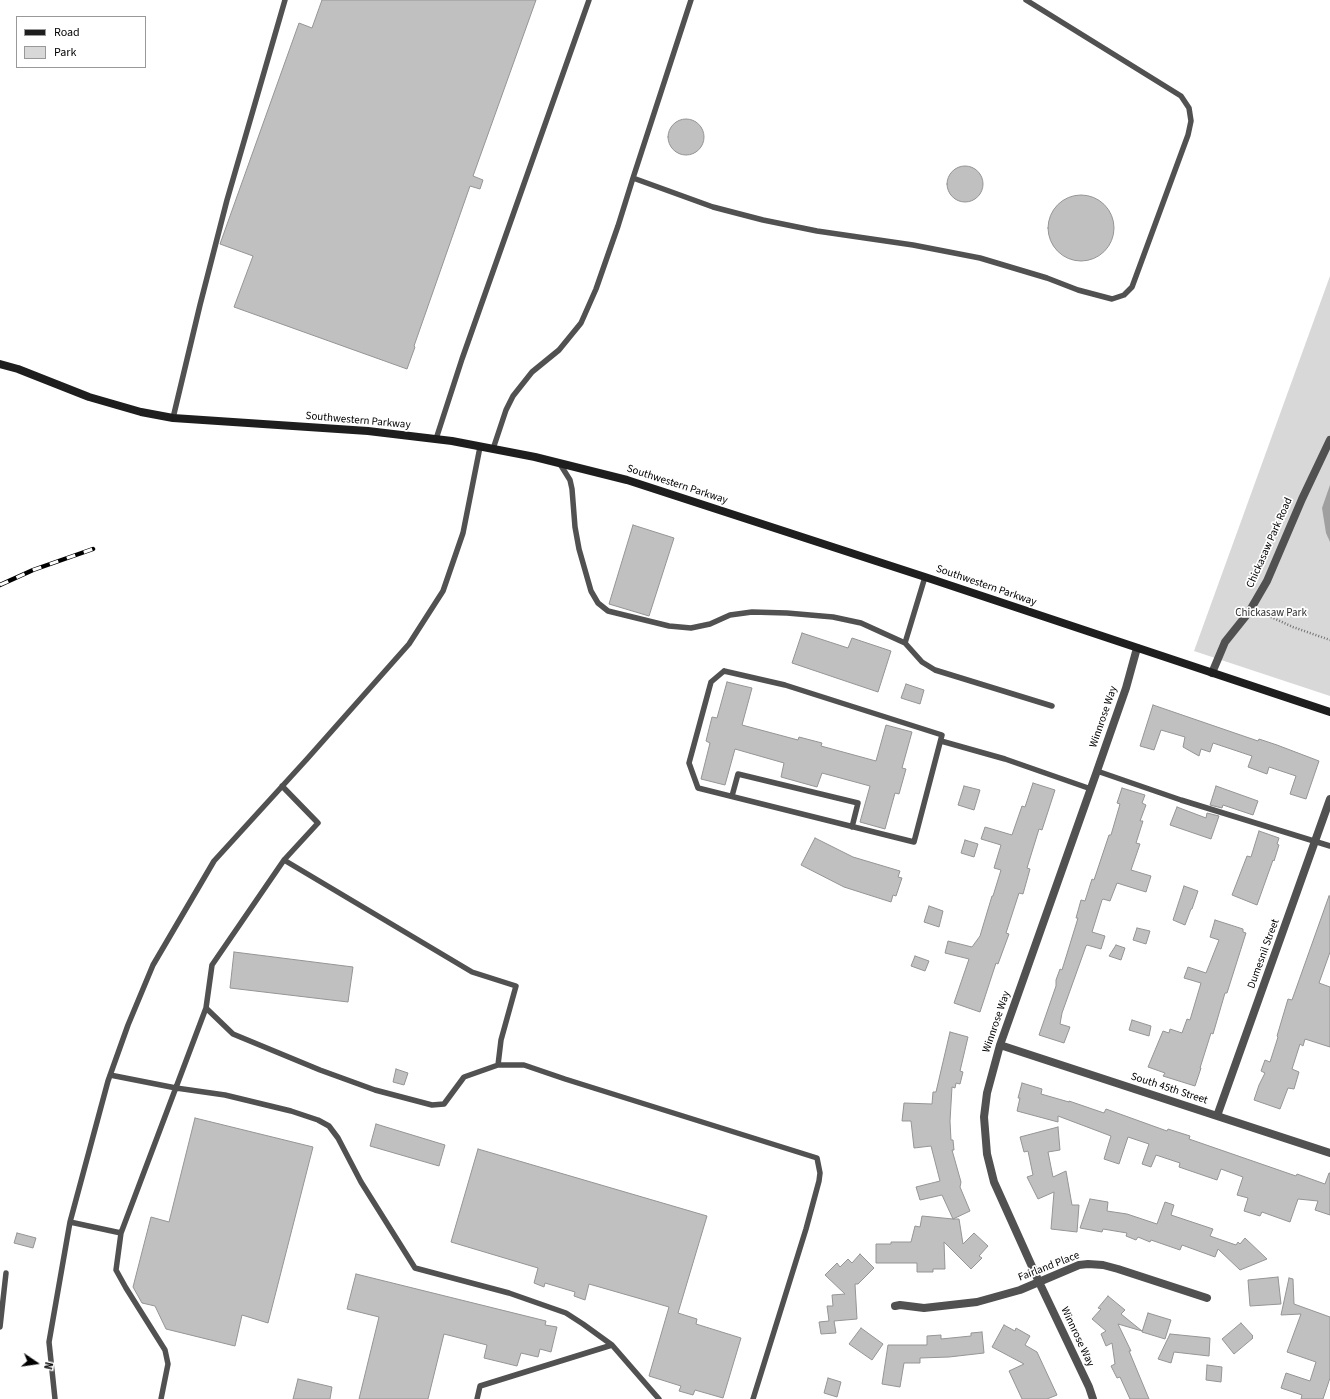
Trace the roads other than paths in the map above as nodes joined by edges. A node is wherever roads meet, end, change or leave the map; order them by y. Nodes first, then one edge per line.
1 (285, 0) edge
2 (589, 0) edge
3 (691, 0) edge
4 (1026, 0) edge
5 (633, 178) junction
6 (0, 364) edge
7 (174, 418) junction
8 (436, 439) junction
9 (1330, 440) edge
10 (480, 446) junction
11 (493, 449) junction
12 (560, 464) junction
13 (925, 577) junction
14 (905, 643) junction
15 (1137, 648) junction
16 (1212, 673) junction
17 (1052, 706) dead end
18 (1330, 712) edge
19 (941, 741) junction
20 (1097, 771) junction
21 (282, 786) junction
22 (1091, 789) junction
23 (732, 796) junction
24 (1330, 798) edge
25 (852, 826) junction
26 (1315, 841) junction
27 (1330, 846) edge
28 (284, 860) junction
29 (206, 1008) junction
30 (1000, 1046) junction
31 (498, 1065) junction
32 (110, 1075) junction
33 (176, 1088) junction
34 (1218, 1116) junction
35 (1330, 1153) edge
36 (70, 1222) junction
37 (121, 1233) junction
38 (6, 1273) dead end
39 (1039, 1282) junction
40 (1207, 1298) dead end
41 (895, 1306) dead end
42 (0, 1328) edge
43 (612, 1344) junction
44 (55, 1399) edge
45 (162, 1399) edge
46 (477, 1399) edge
47 (659, 1399) edge
48 (753, 1399) edge
49 (1093, 1399) edge

1 - 7 lane
2 - 8 lane
3 - 5 lane
4 - 5 lane
5 - 11 lane
6 - 7 street, Southwestern Parkway
7 - 8 street, Southwestern Parkway
8 - 10 street, Southwestern Parkway
9 - 16 street, Chickasaw Park Road
10 - 11 street, Southwestern Parkway
10 - 21 lane
11 - 12 street, Southwestern Parkway
12 - 13 street, Southwestern Parkway
12 - 14 lane
13 - 14 lane
13 - 15 street, Southwestern Parkway
14 - 17 lane
15 - 16 street, Southwestern Parkway
15 - 20 street, Winnrose Way
16 - 18 street, Southwestern Parkway
19 - 22 lane
19 - 23 lane
19 - 25 lane
20 - 22 street, Winnrose Way
20 - 26 lane
21 - 28 lane
21 - 32 lane
22 - 30 street, Winnrose Way
23 - 25 lane
23 - 25 lane
24 - 26 street, Dumesnil Street
26 - 27 lane
26 - 34 street, Dumesnil Street
28 - 29 lane
28 - 31 lane
29 - 31 lane
29 - 33 lane
30 - 34 street, South 45th Street
30 - 39 street, Winnrose Way
31 - 48 lane
32 - 33 lane
32 - 36 lane
33 - 37 lane
33 - 43 lane
34 - 35 street, South 45th Street
36 - 37 lane
36 - 44 lane
37 - 45 lane
38 - 42 lane
39 - 40 street, Fairland Place
39 - 41 street, Fairland Place
39 - 49 street, Winnrose Way
43 - 46 lane
43 - 47 lane

